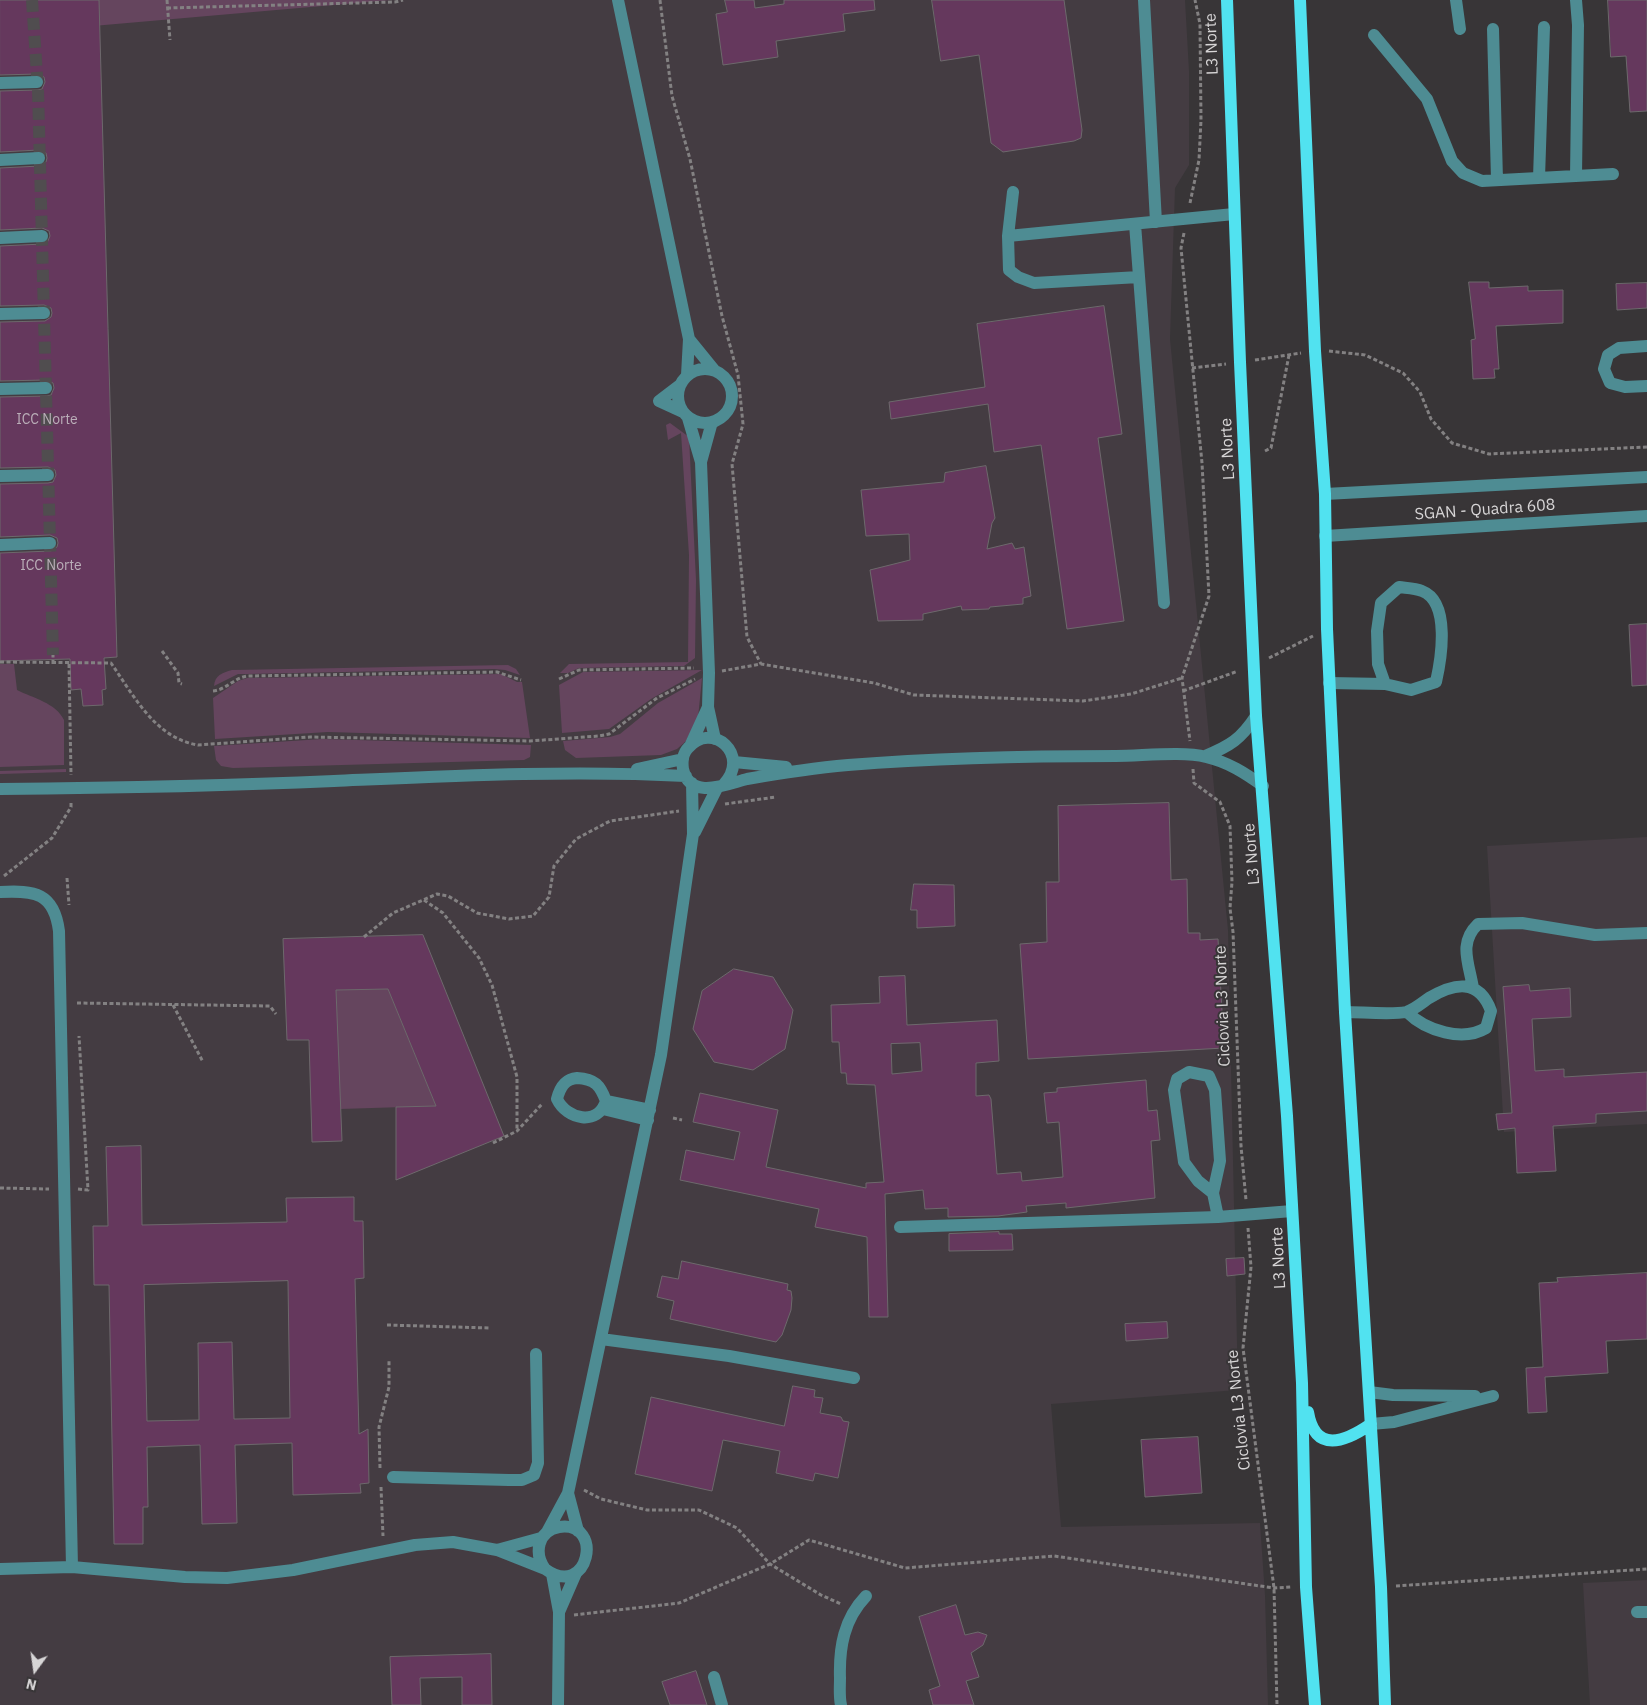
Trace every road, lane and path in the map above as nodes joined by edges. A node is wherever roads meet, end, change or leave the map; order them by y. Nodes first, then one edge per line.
1 (167, 0) edge
2 (403, 0) edge
3 (618, 0) edge
4 (660, 0) edge
5 (1144, 0) edge
6 (1195, 0) edge
7 (1226, 0) edge
8 (1300, 0) edge
9 (1456, 0) edge
10 (1576, 0) edge
11 (167, 8) junction
12 (1544, 27) dead end
13 (1460, 29) dead end
14 (1493, 29) dead end
15 (1374, 35) dead end
16 (170, 40) dead end
17 (37, 82) dead end
18 (0, 83) edge
19 (39, 158) dead end
20 (0, 160) edge
21 (1613, 174) dead end
22 (1576, 176) junction
23 (1539, 178) junction
24 (1497, 180) junction
25 (1012, 192) dead end
26 (1234, 214) junction
27 (1187, 218) junction
28 (1156, 222) junction
29 (1135, 224) junction
30 (42, 236) dead end
31 (1008, 236) junction
32 (0, 238) edge
33 (1139, 277) junction
34 (44, 313) dead end
35 (0, 314) edge
36 (689, 339) junction
37 (1647, 346) edge
38 (1315, 351) junction
39 (1289, 355) junction
40 (1240, 362) junction
41 (1192, 368) junction
42 (715, 371) junction
43 (684, 380) junction
44 (1647, 386) edge
45 (46, 388) dead end
46 (0, 389) edge
47 (686, 415) junction
48 (712, 422) junction
49 (1647, 447) edge
50 (1265, 451) dead end
51 (701, 462) junction
52 (48, 475) dead end
53 (0, 476) edge
54 (1647, 477) edge
55 (1325, 494) junction
56 (1647, 516) edge
57 (1325, 536) junction
58 (50, 543) dead end
59 (0, 545) edge
60 (1164, 603) dead end
61 (162, 652) dead end
62 (53, 655) tunnel mouth
63 (0, 662) edge
64 (53, 664) junction
65 (761, 664) junction
66 (709, 674) junction
67 (1182, 678) junction
68 (559, 679) dead end
69 (521, 680) dead end
70 (1330, 683) junction
71 (182, 684) dead end
72 (1385, 684) junction
73 (213, 691) dead end
74 (708, 707) junction
75 (1256, 716) junction
76 (715, 739) junction
77 (691, 744) junction
78 (1192, 756) junction
79 (1205, 756) junction
80 (683, 759) junction
81 (734, 762) junction
82 (800, 769) junction
83 (620, 772) junction
84 (689, 780) junction
85 (720, 786) junction
86 (1263, 786) junction
87 (0, 789) edge
88 (776, 797) dead end
89 (707, 807) junction
90 (692, 809) junction
91 (694, 834) junction
92 (67, 878) dead end
93 (0, 892) edge
94 (424, 900) junction
95 (69, 907) dead end
96 (1647, 933) edge
97 (364, 937) dead end
98 (1472, 988) junction
99 (76, 994) dead end
100 (173, 1005) junction
101 (1345, 1012) junction
102 (1407, 1012) junction
103 (276, 1014) dead end
104 (78, 1033) dead end
105 (203, 1062) dead end
106 (548, 1097) dead end
107 (605, 1105) dead end
108 (649, 1115) junction
109 (673, 1118) dead end
110 (682, 1120) dead end
111 (517, 1131) junction
112 (493, 1143) dead end
113 (0, 1188) edge
114 (65, 1189) junction
115 (1213, 1192) junction
116 (1292, 1211) junction
117 (1247, 1214) junction
118 (1218, 1216) junction
119 (900, 1227) dead end
120 (387, 1325) dead end
121 (490, 1328) dead end
122 (601, 1339) junction
123 (536, 1354) dead end
124 (389, 1360) dead end
125 (854, 1378) dead end
126 (1302, 1383) junction
127 (1369, 1392) junction
128 (1371, 1424) junction
129 (387, 1476) joint
130 (381, 1484) dead end
131 (569, 1488) junction
132 (578, 1531) junction
133 (544, 1535) junction
134 (497, 1550) junction
135 (384, 1551) junction
136 (770, 1564) junction
137 (72, 1567) junction
138 (0, 1569) edge
139 (1647, 1569) edge
140 (549, 1571) junction
141 (576, 1573) junction
142 (1274, 1588) junction
143 (1381, 1588) junction
144 (866, 1596) dead end
145 (854, 1609) junction
146 (559, 1614) junction
147 (714, 1677) dead end
148 (558, 1705) edge
149 (722, 1705) edge
150 (841, 1705) edge
151 (1277, 1705) edge
152 (1314, 1705) edge
153 (1385, 1705) edge

1 - 11 path
2 - 11 path
3 - 36 street
4 - 65 path
5 - 28 street
6 - 27 path
7 - 26 main road, L3 Norte
8 - 38 main road
9 - 13 street
10 - 22 street
11 - 16 path
12 - 23 street
14 - 24 street
15 - 24 street
17 - 18 street
19 - 20 street
21 - 22 street
22 - 23 street
23 - 24 street
25 - 31 street
26 - 27 street
26 - 40 main road, L3 Norte
27 - 28 street
27 - 41 path
28 - 29 street
29 - 31 street
29 - 33 street
30 - 32 street
31 - 33 street
33 - 60 street
34 - 35 street
36 - 42 street
36 - 43 street
37 - 44 street
38 - 39 path
38 - 49 path
38 - 55 main road
39 - 40 path
39 - 50 path
40 - 41 path
40 - 75 main road, L3 Norte
41 - 67 path
42 - 43 street
42 - 48 street
43 - 47 street
43 - 47 street
45 - 46 street
47 - 48 street
47 - 51 street
48 - 51 street
51 - 66 street
52 - 53 street
54 - 55 street
55 - 57 main road
56 - 57 street, SGAN - Quadra 608
57 - 70 main road
58 - 59 street
61 - 71 path
62 - 64 path
63 - 64 path
64 - 66 path
65 - 66 path
65 - 67 path
66 - 68 path
66 - 74 street
67 - 78 path, Ciclovia L3 Norte
69 - 73 path
70 - 72 street
70 - 101 main road
72 - 72 street
74 - 76 street
74 - 77 street
75 - 79 street
75 - 86 main road, L3 Norte
76 - 77 street
76 - 81 street
77 - 80 street
78 - 79 street
78 - 82 street
78 - 117 path, Ciclovia L3 Norte
79 - 86 street
80 - 83 street
80 - 84 street
81 - 82 street
81 - 85 street
82 - 85 street
83 - 84 street
83 - 87 street
84 - 85 street
84 - 90 street
85 - 89 street
86 - 116 main road, L3 Norte
88 - 89 path
89 - 91 street
90 - 91 street
90 - 94 path
91 - 108 street
92 - 95 path
93 - 114 street
94 - 97 path
94 - 111 path
96 - 98 street
98 - 102 street
98 - 102 street
99 - 100 path
100 - 103 path
100 - 105 path
101 - 102 street
101 - 127 main road
104 - 114 path
106 - 111 path
107 - 108 street
108 - 122 street
109 - 110 path
111 - 112 path
113 - 114 path
114 - 137 street
115 - 115 street
115 - 118 street
116 - 117 street
116 - 126 main road, L3 Norte
117 - 118 street
117 - 142 path, Ciclovia L3 Norte
118 - 119 street
120 - 121 path
122 - 125 street
122 - 131 street
123 - 129 street
124 - 129 path
126 - 128 main road
126 - 152 main road, L3 Norte
127 - 128 main road
127 - 128 street
128 - 143 main road
130 - 135 path
131 - 132 street
131 - 133 street
131 - 136 path
132 - 133 street
132 - 141 street
133 - 134 street
133 - 140 street
134 - 135 street
134 - 140 street
135 - 137 street
136 - 142 path
136 - 145 path
136 - 146 path
137 - 138 street
139 - 143 path
140 - 141 street
140 - 146 street
141 - 146 street
142 - 151 path, Ciclovia L3 Norte
143 - 153 main road
144 - 145 street
145 - 150 street
146 - 148 street
147 - 149 street

